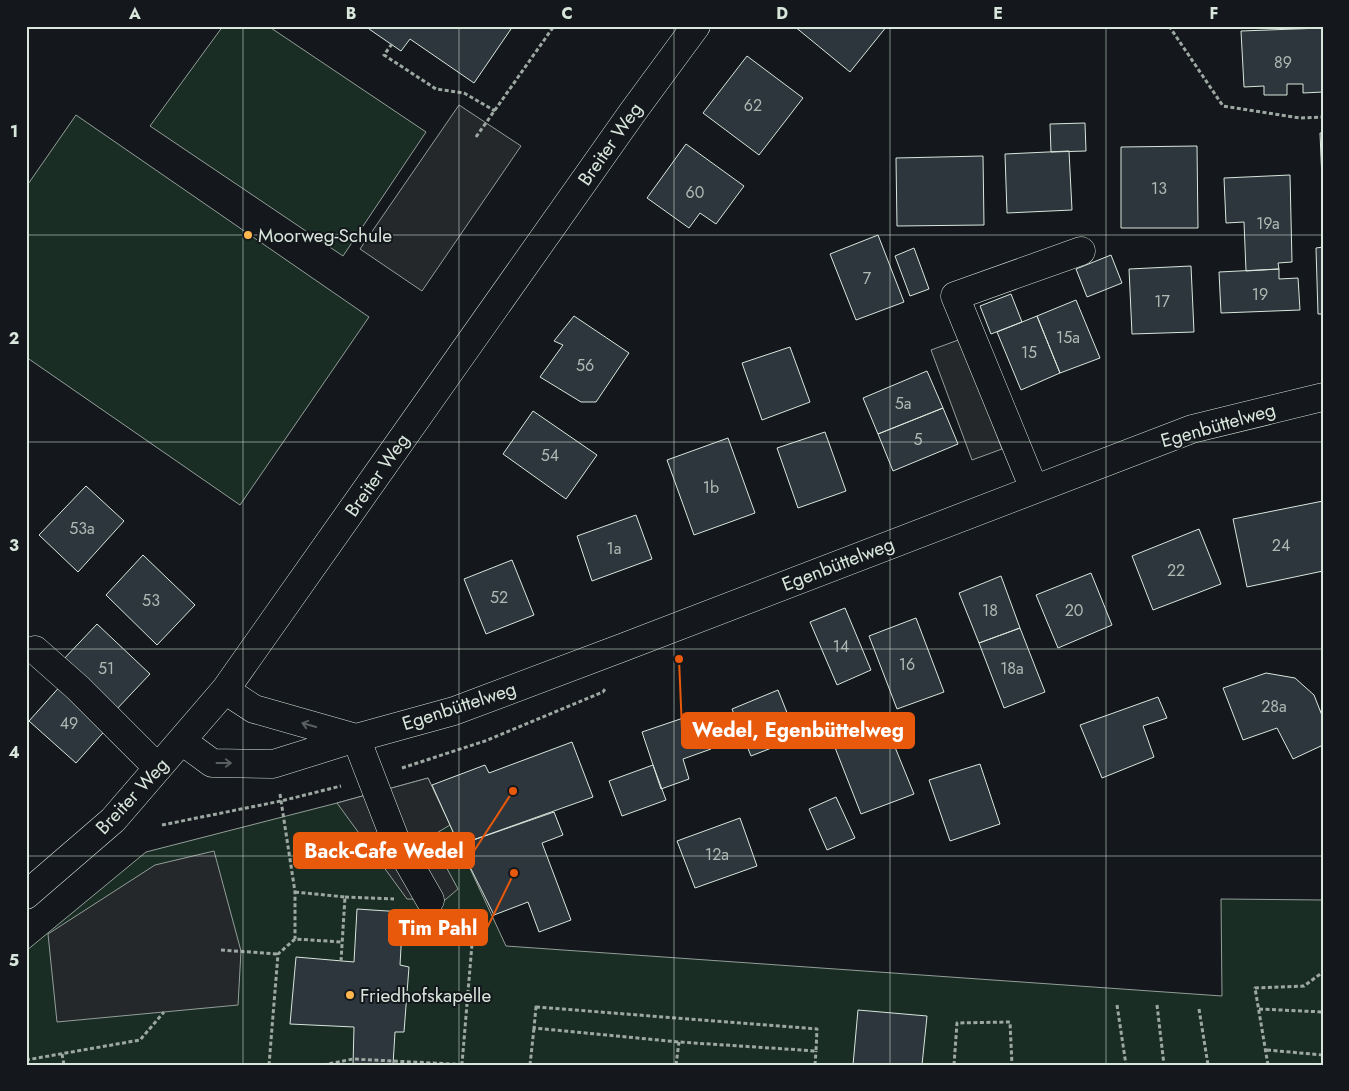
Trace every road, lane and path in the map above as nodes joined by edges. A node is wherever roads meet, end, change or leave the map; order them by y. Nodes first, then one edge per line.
1 (554, 26) edge
2 (696, 26) edge
3 (1169, 26) edge
4 (392, 44) dead end
5 (495, 111) junction
6 (1323, 117) edge
7 (476, 137) dead end
8 (1080, 251) dead end
9 (1323, 397) edge
10 (1034, 489) junction
11 (34, 650) dead end
12 (225, 690) junction
13 (356, 738) junction
14 (182, 741) junction
15 (273, 764) junction
16 (158, 768) junction
17 (295, 892) junction
18 (26, 895) edge
19 (345, 897) junction
20 (398, 899) dead end
21 (430, 900) dead end
22 (454, 914) dead end
23 (295, 939) junction
24 (342, 942) junction
25 (221, 950) dead end
26 (278, 954) junction
27 (341, 962) dead end
28 (1323, 972) edge
29 (1117, 1005) dead end
30 (1157, 1005) dead end
31 (1199, 1009) dead end
32 (1259, 1009) junction
33 (164, 1012) dead end
34 (1323, 1012) edge
35 (534, 1028) junction
36 (679, 1042) junction
37 (1267, 1050) junction
38 (816, 1051) junction
39 (62, 1054) junction
40 (1323, 1055) edge
41 (26, 1060) edge
42 (462, 1064) edge
43 (64, 1065) edge
44 (269, 1065) edge
45 (322, 1065) edge
46 (472, 1065) edge
47 (530, 1065) edge
48 (676, 1065) edge
49 (815, 1065) edge
50 (954, 1065) edge
51 (1012, 1065) edge
52 (1126, 1065) edge
53 (1164, 1065) edge
54 (1208, 1065) edge
55 (1268, 1065) edge

1 - 5 path
2 - 12 street, Breiter Weg
3 - 6 path
4 - 5 path
5 - 7 path
8 - 10 street
9 - 10 street, Egenbüttelweg
10 - 13 street, Egenbüttelweg
11 - 16 street
13 -> 12 street
12 - 14 street, Breiter Weg
13 - 15 street, Egenbüttelweg
13 - 21 street
14 -> 15 street, Egenbüttelweg
14 - 16 street, Breiter Weg
15 - 17 path
16 - 18 street, Breiter Weg
17 - 19 path
17 - 23 path
19 - 20 path
19 - 24 path
22 - 42 path
23 - 24 path
23 - 26 path
24 - 27 path
25 - 26 path
26 - 44 path
28 - 32 path
29 - 52 path
30 - 53 path
31 - 54 path
32 - 34 path
32 - 37 path
33 - 39 path
35 - 36 path
35 - 38 path
35 - 47 path
36 - 38 path
36 - 48 path
37 - 40 path
37 - 55 path
38 - 49 path
39 - 41 path
39 - 43 path
42 - 45 path
42 - 46 path
50 - 51 path

